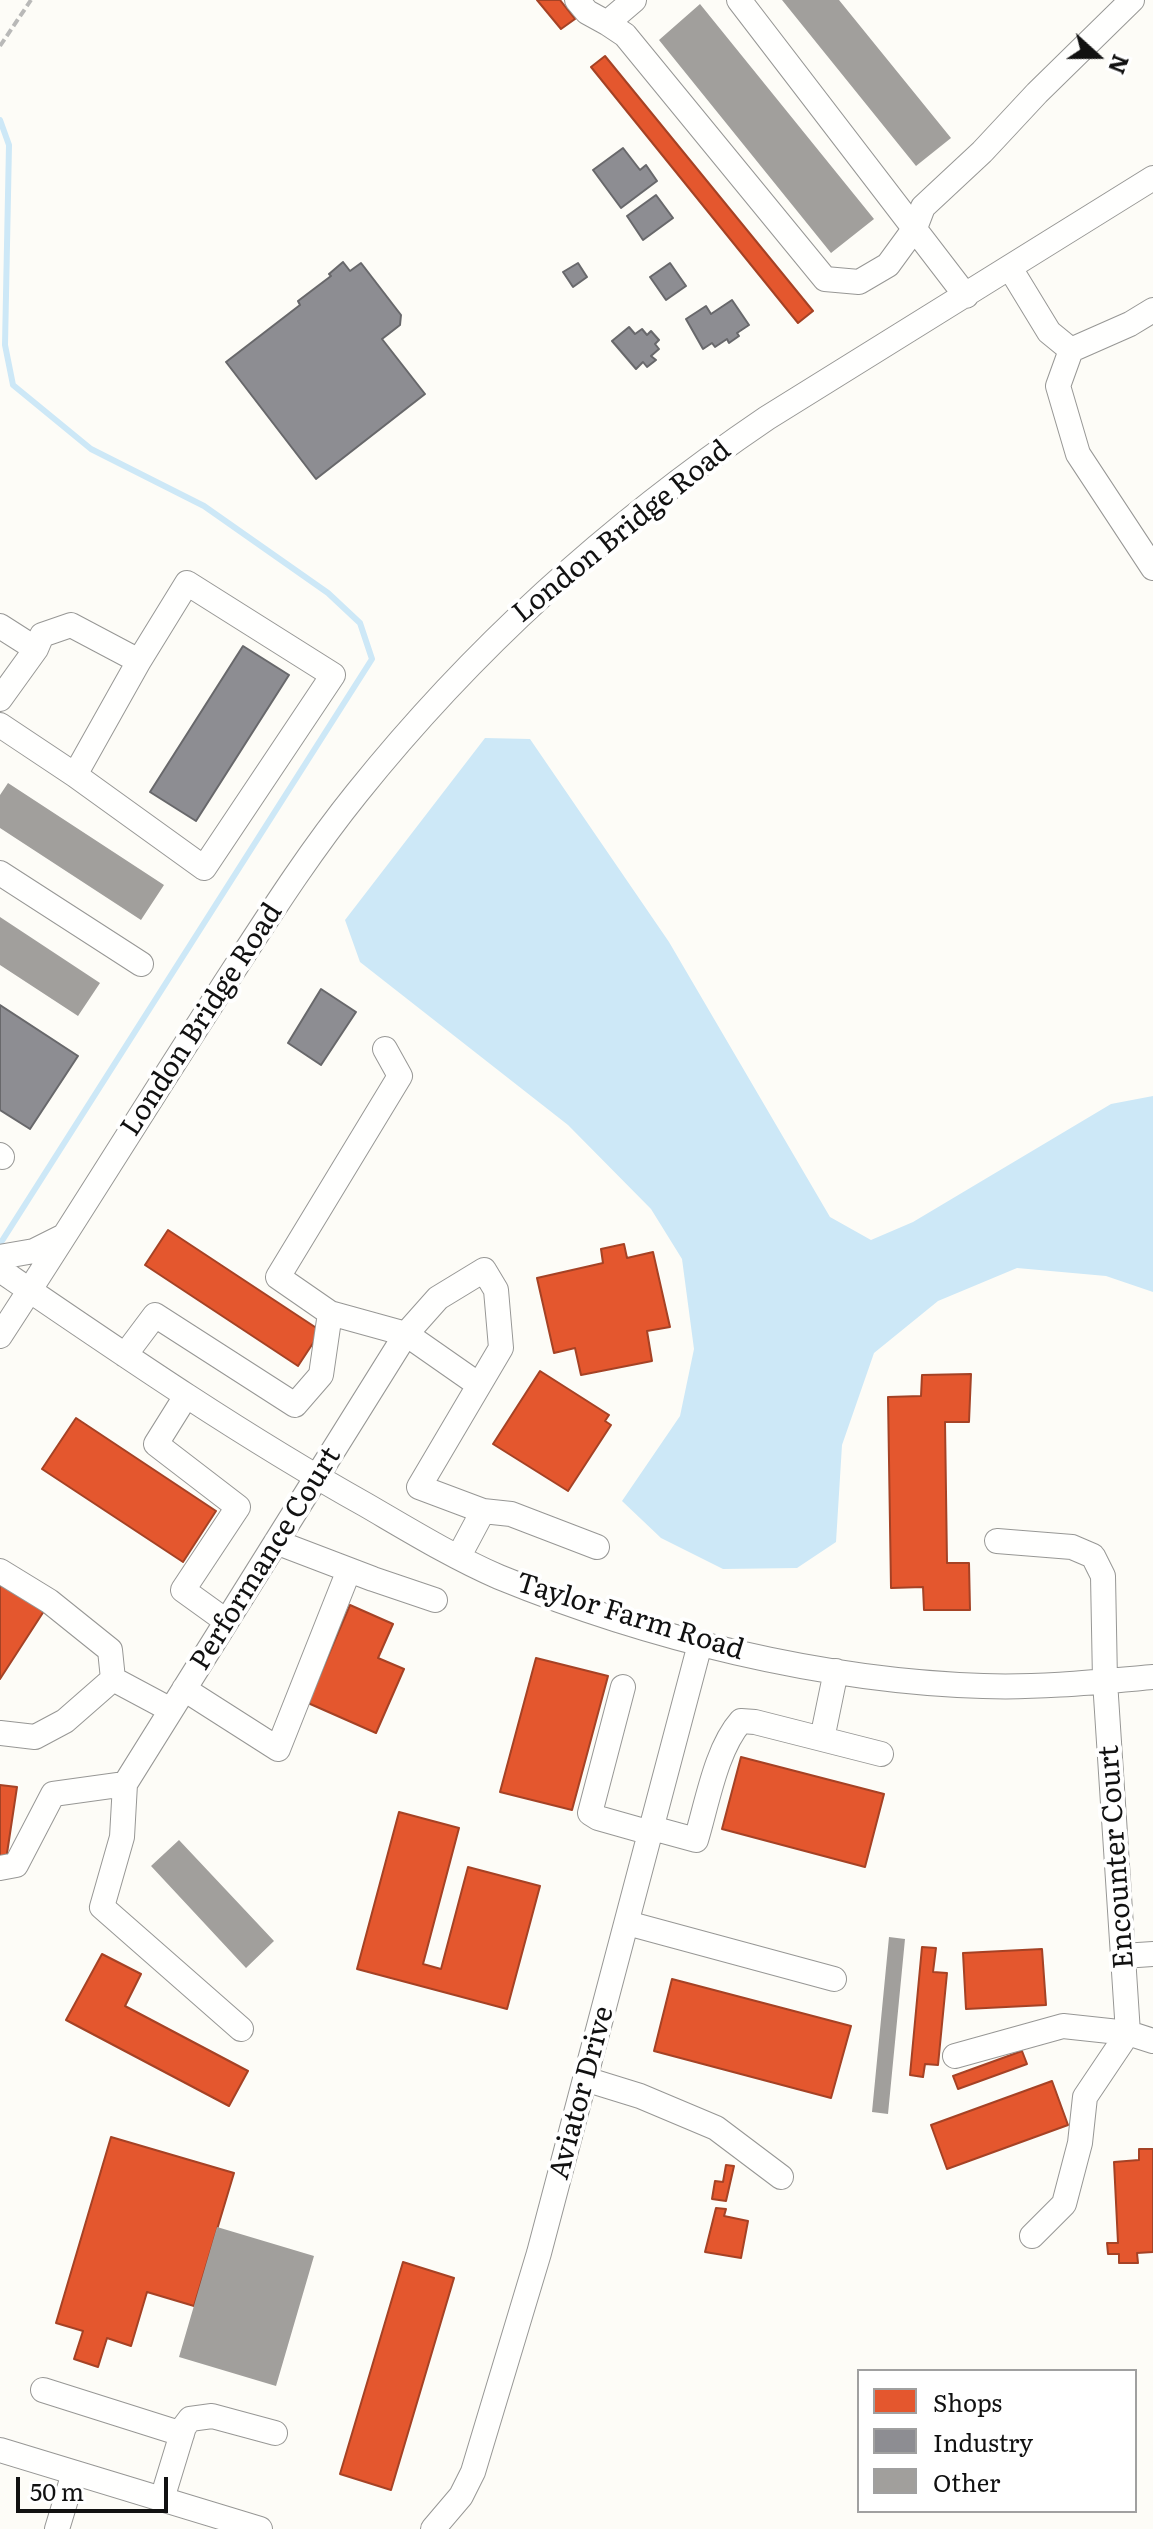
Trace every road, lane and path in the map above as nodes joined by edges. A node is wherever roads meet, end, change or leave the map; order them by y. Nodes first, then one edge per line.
1 (31, 0) edge
2 (577, 0) edge
3 (634, 0) edge
4 (739, 0) edge
5 (1132, 0) edge
6 (607, 23) junction
7 (0, 46) edge
8 (1153, 178) edge
9 (915, 228) junction
10 (1010, 268) junction
11 (966, 296) junction
12 (1153, 310) edge
13 (1071, 350) junction
14 (1153, 568) edge
15 (0, 626) edge
16 (36, 649) junction
17 (139, 661) junction
18 (0, 699) edge
19 (0, 725) edge
20 (75, 775) junction
21 (0, 873) edge
22 (141, 964) dead end
23 (385, 1049) dead end
24 (62, 1237) junction
25 (0, 1257) edge
26 (0, 1270) edge
27 (30, 1290) junction
28 (330, 1313) junction
29 (406, 1334) junction
30 (0, 1336) edge
31 (125, 1355) junction
32 (479, 1385) junction
33 (186, 1396) junction
34 (316, 1477) junction
35 (483, 1511) junction
36 (997, 1541) dead end
37 (276, 1542) junction
38 (597, 1547) dead end
39 (459, 1556) junction
40 (349, 1570) junction
41 (0, 1571) edge
42 (435, 1600) dead end
43 (226, 1621) junction
44 (700, 1644) junction
45 (836, 1671) junction
46 (1153, 1677) edge
47 (113, 1679) junction
48 (1105, 1681) junction
49 (623, 1687) dead end
50 (184, 1689) junction
51 (171, 1710) junction
52 (0, 1733) edge
53 (822, 1739) junction
54 (881, 1754) dead end
55 (125, 1784) junction
56 (651, 1831) junction
57 (0, 1868) edge
58 (627, 1923) junction
59 (1153, 1954) edge
60 (1123, 1956) junction
61 (834, 1979) dead end
62 (241, 2029) dead end
63 (1128, 2033) junction
64 (1153, 2041) edge
65 (955, 2056) dead end
66 (585, 2079) junction
67 (781, 2177) dead end
68 (1032, 2236) dead end
69 (43, 2390) dead end
70 (275, 2433) dead end
71 (182, 2434) junction
72 (0, 2450) edge
73 (74, 2473) junction
74 (162, 2499) junction
75 (57, 2529) edge
76 (260, 2529) edge
77 (433, 2529) edge

1 - 7 path
2 - 6 street
3 - 6 street
4 - 9 street
5 - 9 street
6 - 9 street
8 - 10 street, London Bridge Road
9 - 11 street
10 - 11 street, London Bridge Road
10 - 13 street
11 - 24 street, London Bridge Road
12 - 13 street
13 - 14 street
15 - 16 street
16 - 17 street
16 - 18 street
17 - 20 street
17 - 20 street
19 - 20 street
21 - 22 street
23 - 28 street
24 - 25 street
24 - 27 street, London Bridge Road
26 - 27 street, Taylor Farm Road
27 - 30 street, London Bridge Road
27 - 31 street, Taylor Farm Road
28 - 29 street
28 - 31 street
29 - 32 street
29 - 32 street, Performance Court
29 - 34 street, Performance Court
31 - 33 street, Taylor Farm Road
32 - 35 street
33 - 34 street, Taylor Farm Road
33 - 43 street
34 - 37 street, Performance Court
34 - 39 street, Taylor Farm Road
35 - 38 street
35 - 39 street
36 - 48 street, Encounter Court
37 - 40 street
37 - 43 street, Performance Court
39 - 44 street, Taylor Farm Road
40 - 42 street
40 - 50 street
41 - 47 street
43 - 50 street, Performance Court
44 - 45 street, Taylor Farm Road
44 - 56 street, Aviator Drive
45 - 48 street, Taylor Farm Road
45 - 53 street
46 - 48 street, Taylor Farm Road
47 - 51 street
47 - 52 street
48 - 60 street, Encounter Court
49 - 56 street
50 - 51 street, Performance Court
51 - 55 street, Performance Court
53 - 54 street
53 - 56 street
55 - 57 street
55 - 62 street
56 - 58 street, Aviator Drive
58 - 61 street
58 - 66 street, Aviator Drive
59 - 60 street
60 - 63 street, Encounter Court
63 - 64 street
63 - 65 street
63 - 68 street
66 - 67 street
66 - 77 street, Aviator Drive
69 - 71 street
70 - 71 street
71 - 74 street
72 - 73 street
73 - 74 street
73 - 75 street
74 - 76 street

